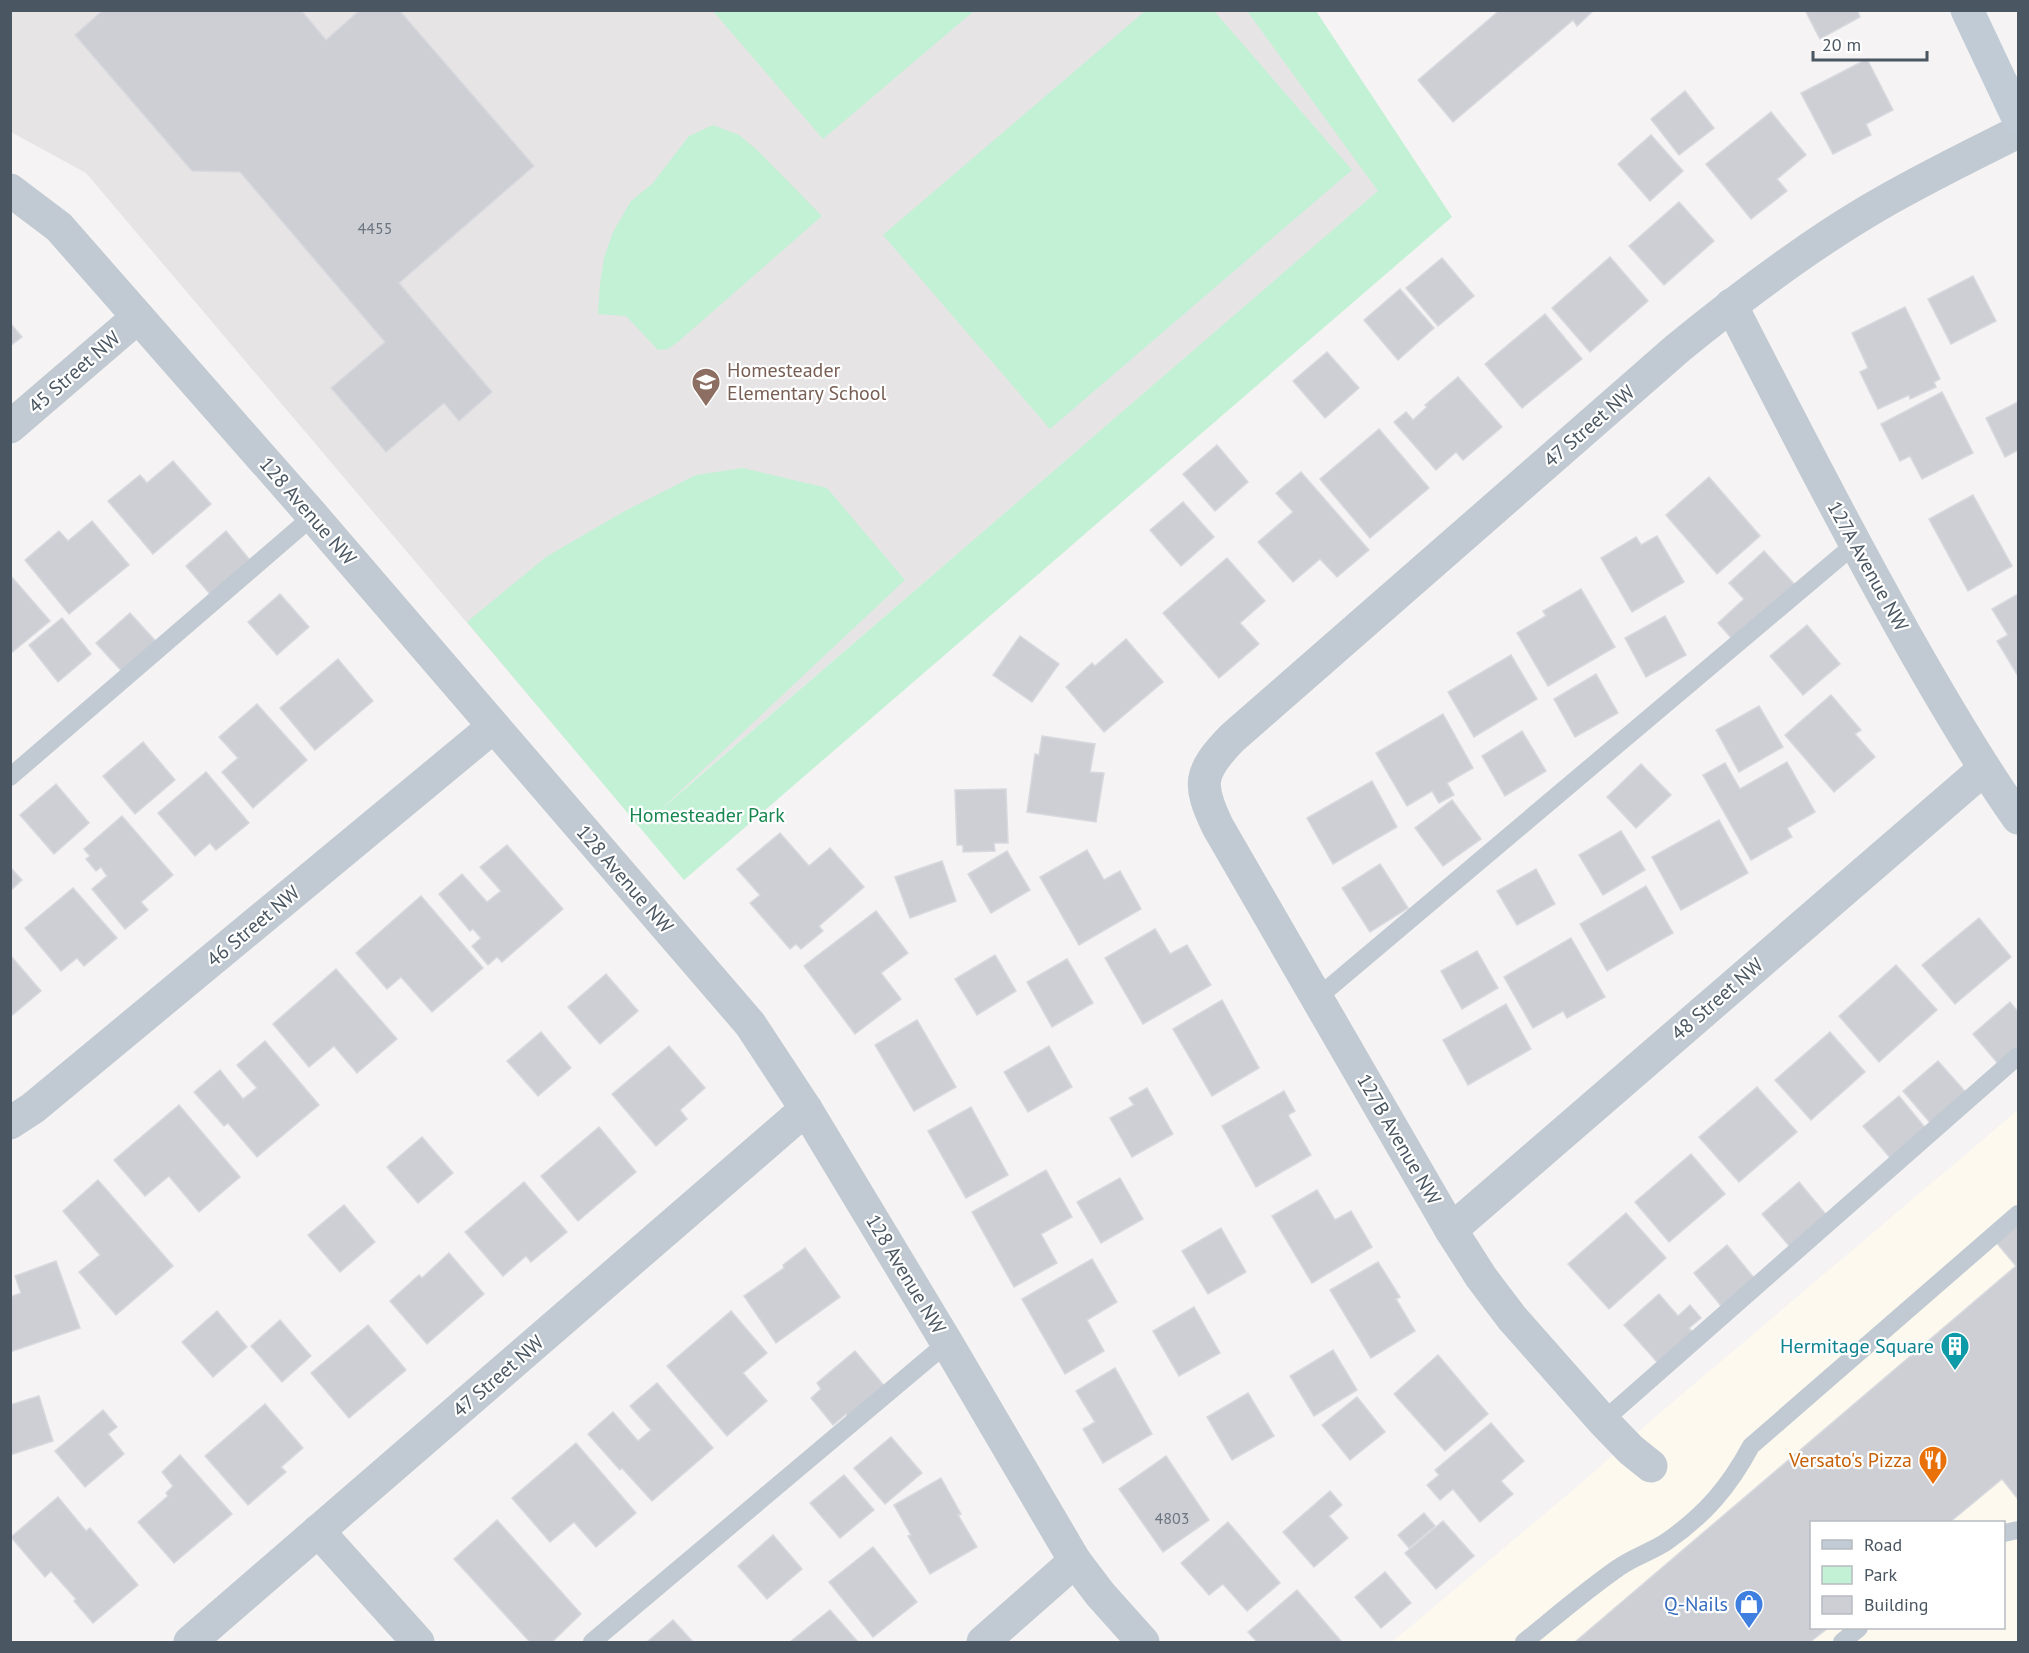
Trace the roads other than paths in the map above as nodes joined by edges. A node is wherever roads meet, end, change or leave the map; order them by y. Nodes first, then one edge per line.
1 (1967, 10) edge
2 (2019, 118) edge
3 (2019, 132) edge
4 (10, 190) edge
5 (1731, 305) junction
6 (138, 317) junction
7 (10, 427) edge
8 (313, 516) junction
9 (1854, 545) junction
10 (493, 727) junction
11 (1984, 769) junction
12 (1204, 776) joint
13 (10, 777) edge
14 (2019, 818) edge
15 (1317, 998) junction
16 (2019, 1056) edge
17 (806, 1109) junction
18 (10, 1123) edge
19 (2019, 1214) edge
20 (1451, 1230) junction
21 (947, 1342) junction
22 (1603, 1421) junction
23 (1651, 1466) dead end
24 (318, 1531) junction
25 (1075, 1561) junction
26 (1858, 1629) edge
27 (190, 1642) edge
28 (418, 1642) edge
29 (592, 1642) edge
30 (982, 1642) edge
31 (1143, 1642) edge
32 (1524, 1642) edge
33 (1842, 1642) edge

1 - 2 street
3 - 5 street, 47 Street NW
4 - 6 street, 128 Avenue NW
5 - 9 street, 127A Avenue NW
5 - 12 street, 47 Street NW
6 - 7 street, 45 Street NW
6 - 8 street, 128 Avenue NW
8 - 10 street, 128 Avenue NW
8 - 13 lane
9 - 11 street, 127A Avenue NW
9 - 15 lane
10 - 17 street, 128 Avenue NW
10 - 18 street, 46 Street NW
11 - 14 street, 127A Avenue NW
11 - 20 street, 48 Street NW
12 - 15 street, 127B Avenue NW
15 - 20 street, 127B Avenue NW
16 - 22 lane
17 - 21 street, 128 Avenue NW
17 - 24 street, 47 Street NW
19 - 32 lane
20 - 22 street, 127B Avenue NW
21 - 25 street, 128 Avenue NW
21 - 29 lane
22 - 23 street, 127B Avenue NW
24 - 27 street, 47 Street NW
24 - 28 street
25 - 30 street
25 - 31 street, 128 Avenue NW
26 - 33 lane

